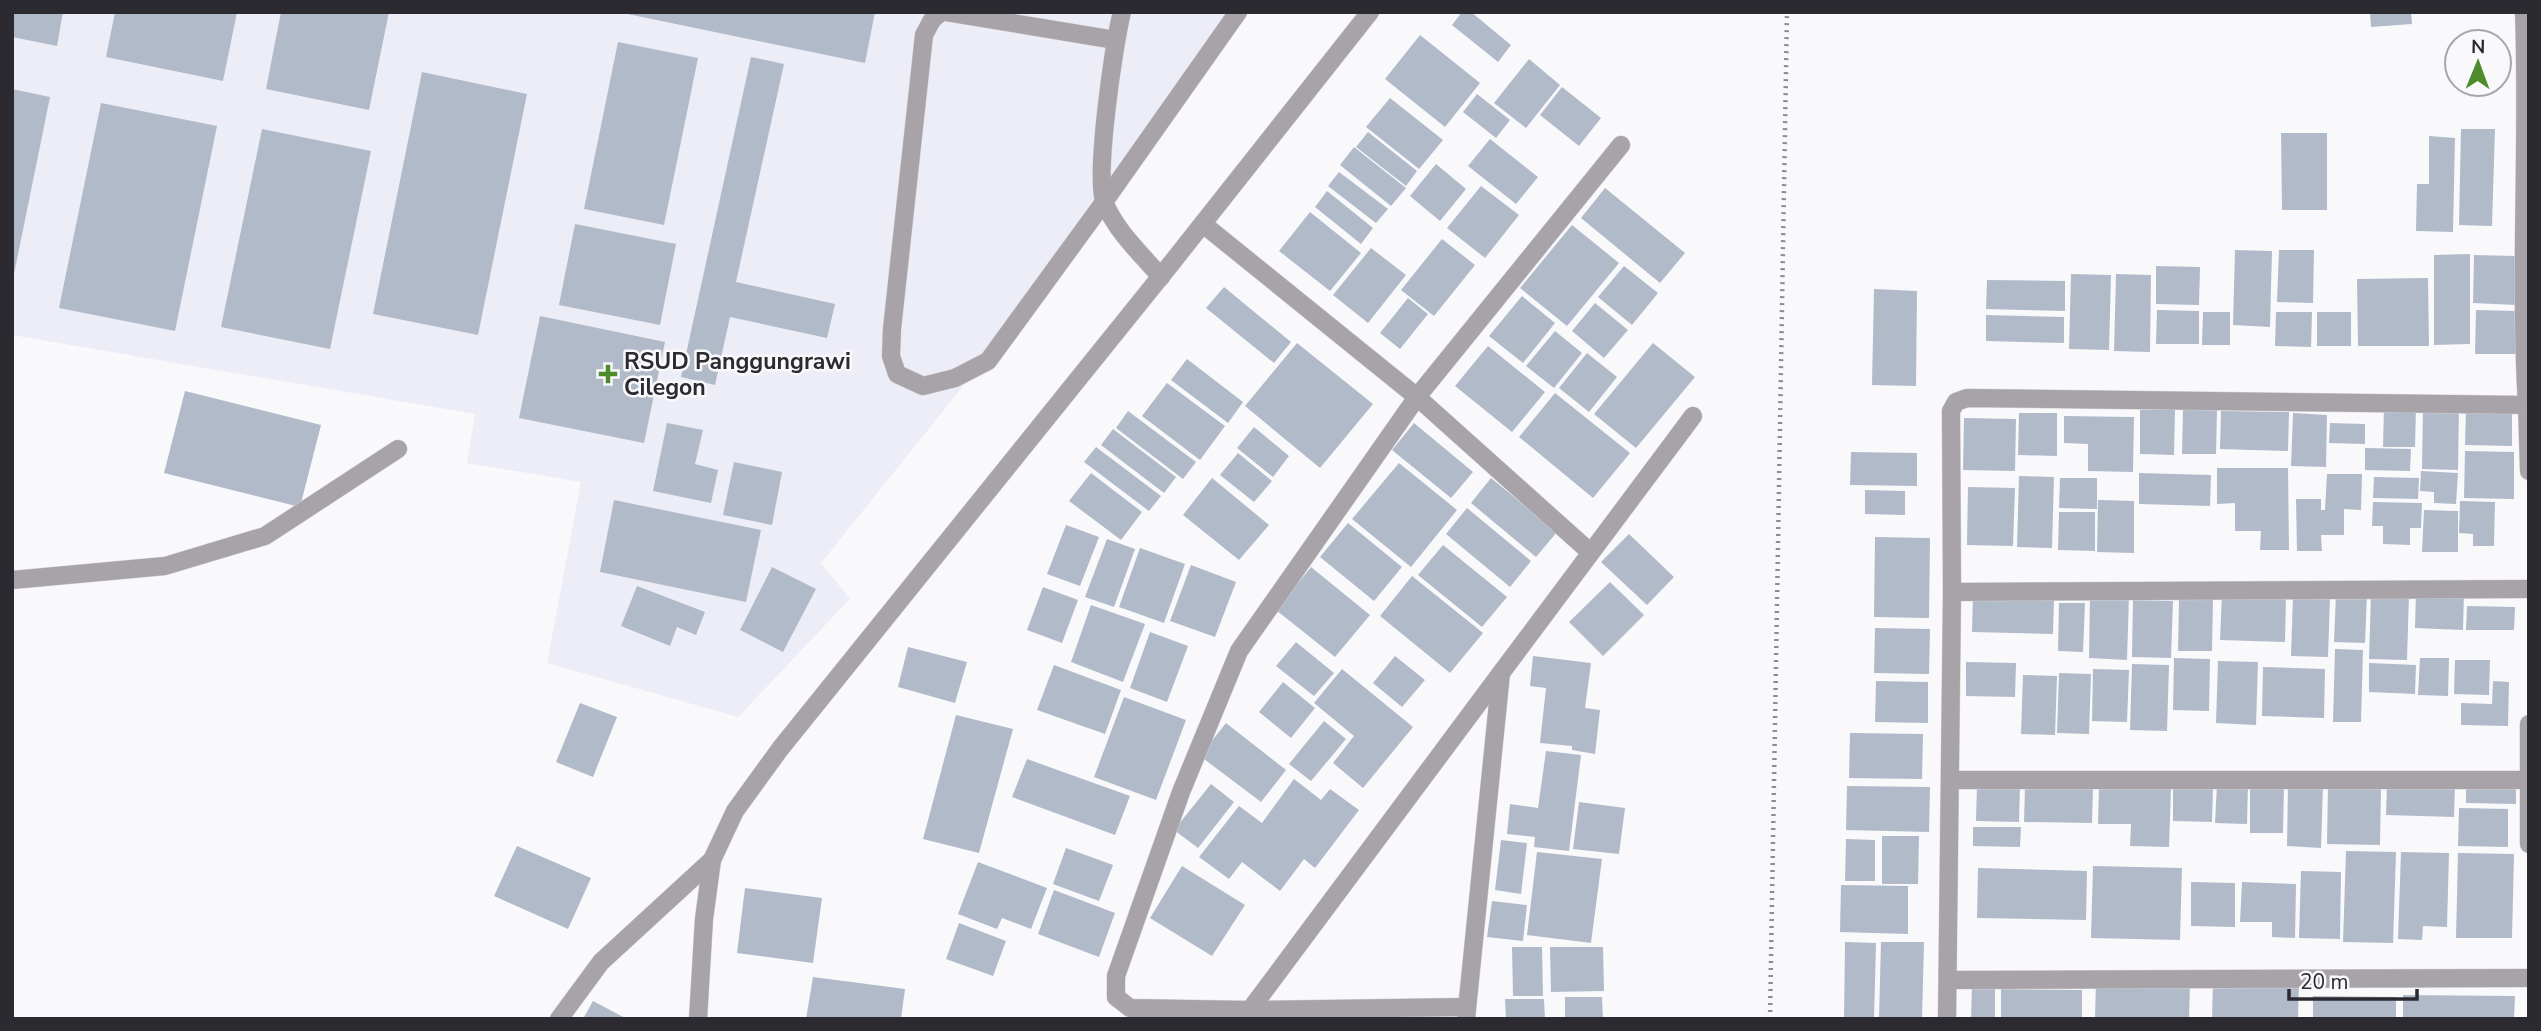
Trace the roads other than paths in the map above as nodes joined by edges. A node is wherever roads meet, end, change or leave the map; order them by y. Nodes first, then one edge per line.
1 (943, 12) edge
2 (1122, 12) edge
3 (1238, 12) edge
4 (1370, 12) edge
5 (2524, 12) edge
6 (1115, 40) junction
7 (1621, 145) dead end
8 (1104, 202) junction
9 (1203, 224) junction
10 (1161, 277) junction
11 (1417, 397) junction
12 (2527, 405) junction
13 (1693, 416) dead end
14 (398, 449) dead end
15 (2529, 471) edge
16 (1590, 552) junction
17 (12, 580) edge
18 (2529, 589) edge
19 (1952, 592) junction
20 (1501, 673) junction
21 (2529, 724) edge
22 (1951, 780) junction
23 (2528, 780) edge
24 (2529, 844) edge
25 (712, 860) junction
26 (2529, 978) edge
27 (1948, 980) junction
28 (1250, 1010) junction
29 (1466, 1013) edge
30 (559, 1019) edge
31 (698, 1019) edge
32 (1947, 1019) edge

1 - 6 street
1 - 8 street
2 - 6 street
3 - 8 street
4 - 9 street
5 - 12 street
6 - 8 street
7 - 11 street
8 - 10 street
9 - 10 street
9 - 11 street
10 - 25 street
11 - 16 street
11 - 28 street
12 - 15 street
12 - 19 street
13 - 16 street
14 - 17 street
16 - 20 street
18 - 19 street
19 - 22 street
20 - 28 street
20 - 29 street
21 - 23 street
22 - 23 street
22 - 27 street
23 - 24 street
25 - 30 street
25 - 31 street
26 - 27 street
27 - 32 street
28 - 29 street

